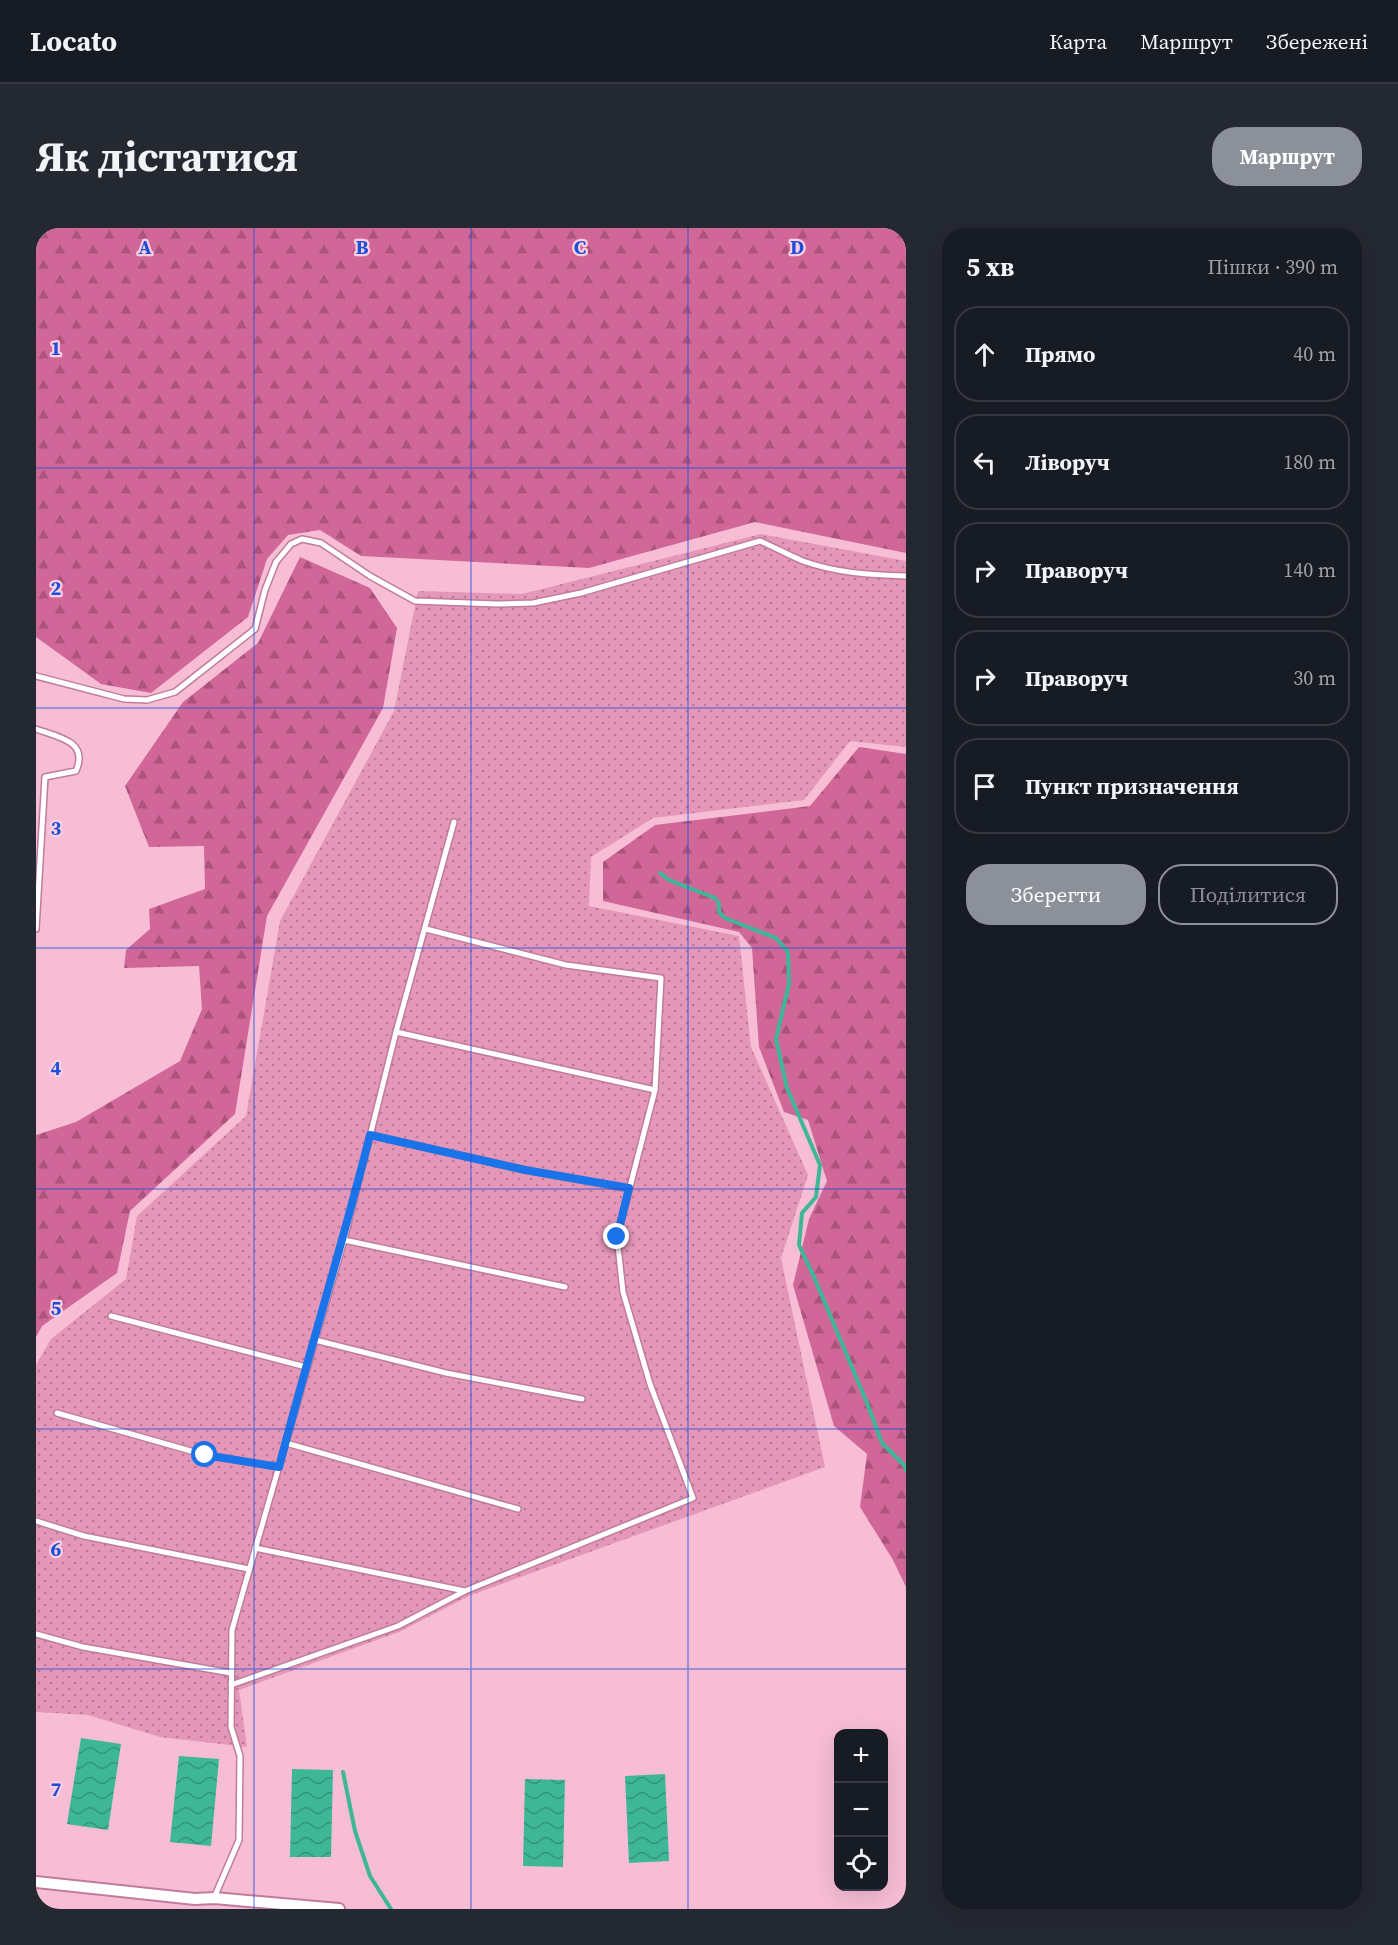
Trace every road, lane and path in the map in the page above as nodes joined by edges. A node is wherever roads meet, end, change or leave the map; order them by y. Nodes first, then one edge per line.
1 (906, 576) edge
2 (36, 676) edge
3 (36, 729) edge
4 (36, 776) edge
5 (45, 777) junction
6 (454, 822) dead end
7 (36, 929) edge
8 (426, 929) junction
9 (396, 1032) junction
10 (655, 1090) junction
11 (370, 1135) junction
12 (629, 1188) junction
13 (344, 1240) junction
14 (565, 1287) dead end
15 (111, 1316) dead end
16 (315, 1340) junction
17 (306, 1367) junction
18 (582, 1399) dead end
19 (57, 1413) dead end
20 (286, 1443) junction
21 (279, 1467) junction
22 (518, 1509) dead end
23 (36, 1521) edge
24 (255, 1548) junction
25 (249, 1569) junction
26 (465, 1592) junction
27 (36, 1634) edge
28 (231, 1672) junction
29 (231, 1685) junction
30 (36, 1882) edge
31 (214, 1898) junction
32 (339, 1909) edge

1 - 2 lane
3 - 5 lane
4 - 5 lane
5 - 7 lane
6 - 8 lane
8 - 9 lane
8 - 10 lane
9 - 10 lane
9 - 11 lane
10 - 12 lane
11 - 12 lane
11 - 13 lane
12 - 26 lane
13 - 14 lane
13 - 16 lane
15 - 17 lane
16 - 17 lane
16 - 18 lane
17 - 20 lane
19 - 21 lane
20 - 21 lane
20 - 22 lane
21 - 24 lane
23 - 25 lane
24 - 25 lane
24 - 26 lane
25 - 28 lane
26 - 29 lane
27 - 28 lane
28 - 29 lane
29 - 31 lane
30 - 31 street
31 - 32 street

